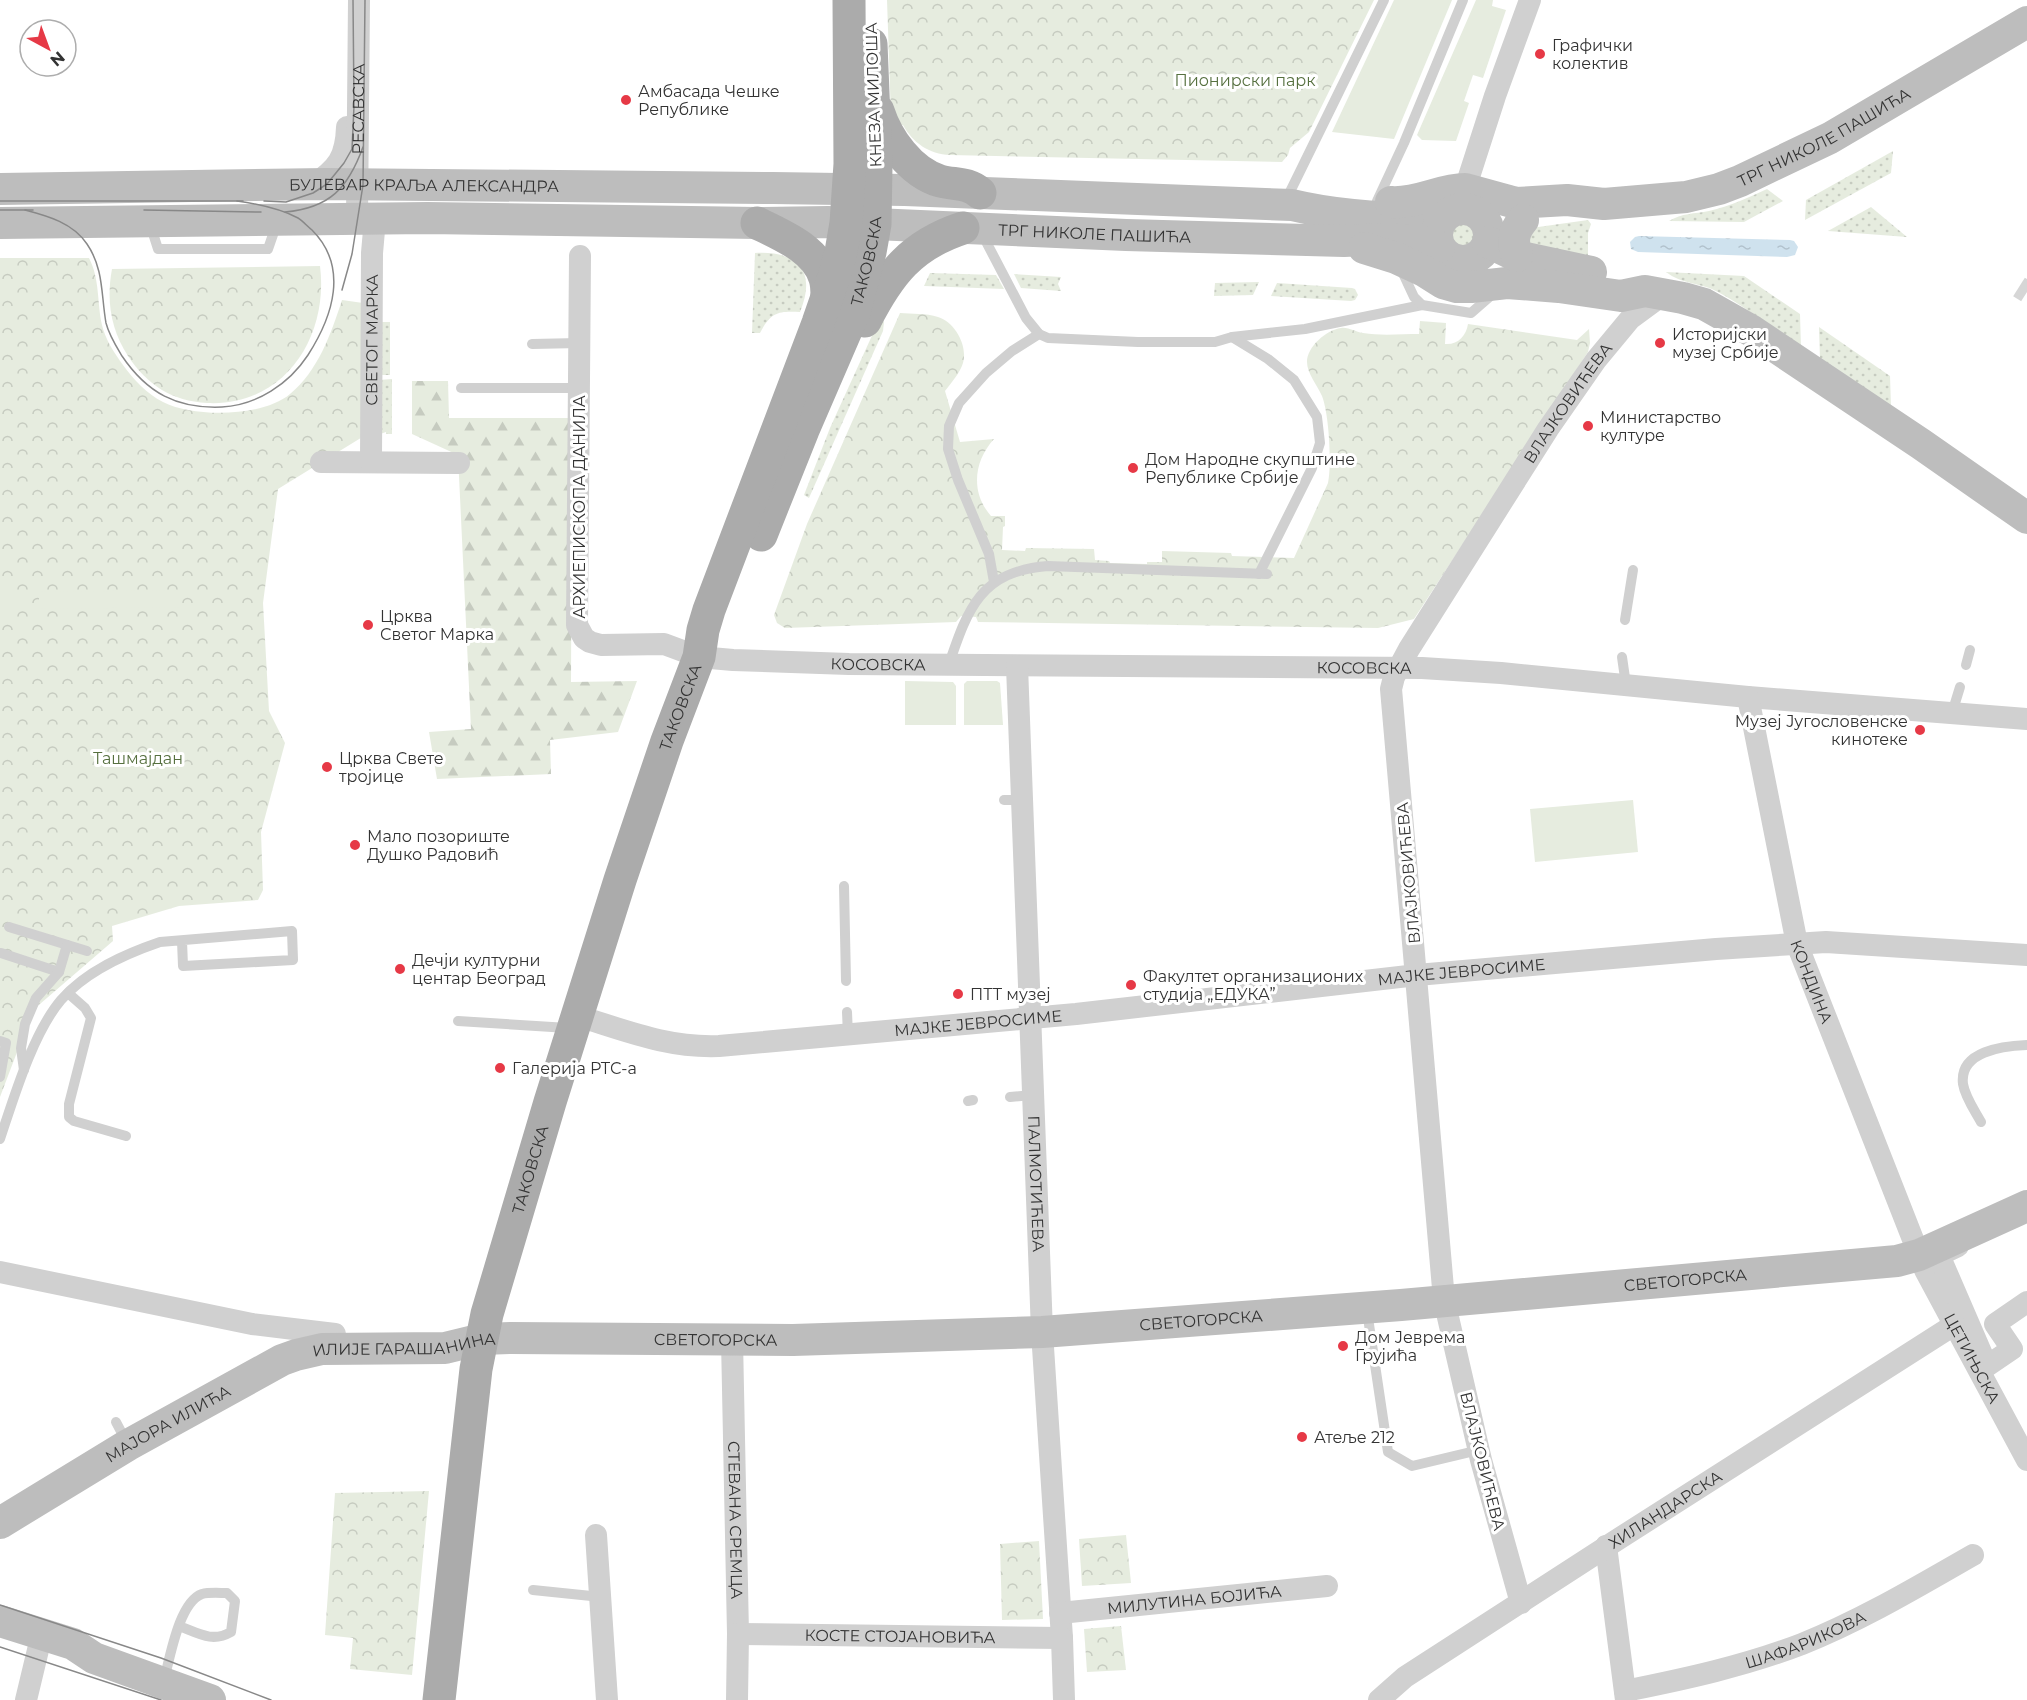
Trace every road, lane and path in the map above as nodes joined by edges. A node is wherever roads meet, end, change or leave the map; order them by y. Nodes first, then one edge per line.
1 (353, 0) edge
2 (359, 0) edge
3 (849, 0) edge
4 (869, 0) edge
5 (1384, 0) edge
6 (1463, 0) edge
7 (1523, 0) edge
8 (1530, 0) edge
9 (2027, 22) edge
10 (1495, 96) junction
11 (873, 98) junction
12 (313, 185) junction
13 (358, 185) junction
14 (0, 189) edge
15 (862, 189) junction
16 (1465, 189) junction
17 (980, 193) junction
18 (1377, 201) junction
19 (1604, 204) junction
20 (1288, 205) junction
21 (366, 219) junction
22 (1523, 220) junction
23 (0, 223) edge
24 (757, 223) junction
25 (861, 224) junction
26 (971, 229) junction
27 (1441, 233) junction
28 (1488, 233) junction
29 (1344, 241) junction
30 (580, 256) dead end
31 (1396, 258) junction
32 (1512, 269) junction
33 (1655, 293) junction
34 (827, 297) junction
35 (1422, 305) junction
36 (1040, 334) junction
37 (1232, 337) junction
38 (579, 343) junction
39 (532, 344) dead end
40 (830, 372) junction
41 (461, 388) dead end
42 (579, 388) junction
43 (321, 462) dead end
44 (371, 462) junction
45 (459, 464) dead end
46 (2027, 518) edge
47 (1633, 570) dead end
48 (994, 582) junction
49 (1624, 620) dead end
50 (1970, 650) dead end
51 (699, 657) junction
52 (1622, 657) dead end
53 (949, 664) junction
54 (1966, 665) dead end
55 (1017, 666) junction
56 (1398, 668) junction
57 (1626, 685) junction
58 (1960, 687) dead end
59 (1748, 697) junction
60 (1952, 713) junction
61 (2027, 719) edge
62 (844, 886) dead end
63 (9, 927) dead end
64 (182, 941) junction
65 (1797, 944) junction
66 (67, 945) junction
67 (87, 951) dead end
68 (1, 953) edge
69 (2027, 955) edge
70 (59, 972) junction
71 (1416, 975) junction
72 (846, 981) dead end
73 (68, 993) junction
74 (847, 1012) dead end
75 (1030, 1019) junction
76 (458, 1020) dead end
77 (576, 1022) junction
78 (848, 1035) junction
79 (0, 1041) edge
80 (2027, 1045) edge
81 (24, 1070) junction
82 (0, 1077) edge
83 (1033, 1095) junction
84 (1010, 1097) dead end
85 (1981, 1122) dead end
86 (126, 1136) dead end
87 (0, 1139) edge
88 (2027, 1206) edge
89 (2027, 1214) edge
90 (1918, 1255) junction
91 (0, 1272) edge
92 (1444, 1300) junction
93 (2027, 1302) edge
94 (1367, 1308) junction
95 (252, 1324) junction
96 (1954, 1325) junction
97 (1042, 1332) junction
98 (336, 1334) junction
99 (482, 1339) junction
100 (732, 1340) junction
101 (289, 1358) junction
102 (1479, 1450) junction
103 (2027, 1460) edge
104 (43, 1497) junction
105 (0, 1516) edge
106 (0, 1523) edge
107 (596, 1535) dead end
108 (1606, 1546) junction
109 (1973, 1556) dead end
110 (1327, 1586) dead end
111 (533, 1590) dead end
112 (601, 1597) junction
113 (1521, 1603) junction
114 (1060, 1613) junction
115 (0, 1621) edge
116 (179, 1626) junction
117 (738, 1634) junction
118 (0, 1638) edge
119 (1062, 1638) junction
120 (38, 1650) junction
121 (94, 1658) junction
122 (163, 1683) junction
123 (1404, 1691) edge
124 (1626, 1696) edge
125 (26, 1700) edge
126 (210, 1700) edge
127 (439, 1700) edge
128 (607, 1700) edge
129 (737, 1700) edge
130 (1064, 1700) edge
131 (1379, 1700) edge

1 - 12 street, РЕСАВСКА
2 - 13 street, РЕСАВСКА
3 - 15 main road, КНЕЗА МИЛОША
4 - 11 main road, КНЕЗА МИЛОША
5 - 20 lane
6 - 18 lane
7 - 10 lane
8 - 10 street
9 - 19 main road, ТРГ НИКОЛЕ ПАШИЋА
10 - 16 street
11 - 15 main road, КНЕЗА МИЛОША
11 - 17 main road
12 - 13 main road, БУЛЕВАР КРАЉА АЛЕКСАНДРА
12 - 14 main road, БУЛЕВАР КРАЉА АЛЕКСАНДРА
13 - 15 main road, БУЛЕВАР КРАЉА АЛЕКСАНДРА
13 - 21 street, РЕСАВСКА
15 - 17 main road, ТРГ НИКОЛЕ ПАШИЋА
15 - 25 main road, ТАКОВСКА
16 - 18 main road, ТРГ НИКОЛЕ ПАШИЋА
16 - 19 main road, ТРГ НИКОЛЕ ПАШИЋА
17 - 20 main road, ТРГ НИКОЛЕ ПАШИЋА
18 - 20 main road, ТРГ НИКОЛЕ ПАШИЋА
19 - 22 main road, ТРГ НИКОЛЕ ПАШИЋА
20 - 27 main road, ТРГ НИКОЛЕ ПАШИЋА
21 - 23 main road, БУЛЕВАР КРАЉА АЛЕКСАНДРА
21 - 24 main road, БУЛЕВАР КРАЉА АЛЕКСАНДРА
21 - 44 street, СВЕТОГ МАРКА
22 - 28 main road, ТРГ НИКОЛЕ ПАШИЋА
22 - 32 main road
24 - 25 main road, БУЛЕВАР КРАЉА АЛЕКСАНДРА
24 - 34 main road
25 - 26 main road, ТРГ НИКОЛЕ ПАШИЋА
25 - 34 main road, ТАКОВСКА
25 - 40 main road, ТАКОВСКА
26 - 29 main road, ТРГ НИКОЛЕ ПАШИЋА
26 - 36 lane
26 - 40 main road
27 - 28 main road, ТРГ НИКОЛЕ ПАШИЋА
27 - 28 main road, ТРГ НИКОЛЕ ПАШИЋА
27 - 29 main road, ТРГ НИКОЛЕ ПАШИЋА
28 - 32 main road, ТРГ НИКОЛЕ ПАШИЋА
29 - 31 main road, ТРГ НИКОЛЕ ПАШИЋА
30 - 38 street, АРХИЕПИСКОПА ДАНИЛА
31 - 32 main road, ТРГ НИКОЛЕ ПАШИЋА
31 - 35 lane
32 - 33 main road, ТРГ НИКОЛЕ ПАШИЋА
32 - 35 lane
33 - 46 main road, ТРГ НИКОЛЕ ПАШИЋА
33 - 56 street, ВЛАЈКОВИЋЕВА
34 - 51 main road, ТАКОВСКА
35 - 37 lane
36 - 37 lane
36 - 48 lane
37 - 48 lane
38 - 39 lane
38 - 42 street, АРХИЕПИСКОПА ДАНИЛА
40 - 51 main road, ТАКОВСКА
41 - 42 lane
42 - 51 street, АРХИЕПИСКОПА ДАНИЛА
43 - 44 street
44 - 45 street
47 - 49 lane
48 - 53 lane
50 - 54 lane
51 - 53 street, КОСОВСКА
51 - 77 main road, ТАКОВСКА
52 - 57 lane
53 - 55 street, КОСОВСКА
55 - 56 street, КОСОВСКА
55 - 75 street, ПАЛМОТИЋЕВА
56 - 57 street, КОСОВСКА
56 - 71 street, ВЛАЈКОВИЋЕВА
57 - 59 street, КОСОВСКА
58 - 60 lane
59 - 60 street, КОСОВСКА
59 - 65 street, КОНДИНА
60 - 61 street, КОСОВСКА
62 - 72 lane
63 - 66 lane
64 - 64 lane
64 - 73 lane
65 - 69 street, МАЈКЕ ЈЕВРОСИМЕ
65 - 71 street, МАЈКЕ ЈЕВРОСИМЕ
65 - 90 street, КОНДИНА
66 - 67 lane
66 - 70 lane
68 - 70 lane
70 - 81 lane
71 - 75 street, МАЈКЕ ЈЕВРОСИМЕ
71 - 92 street, ВЛАЈКОВИЋЕВА
73 - 81 lane
73 - 86 lane
74 - 78 lane
75 - 78 street, МАЈКЕ ЈЕВРОСИМЕ
75 - 83 street, ПАЛМОТИЋЕВА
76 - 77 lane
77 - 78 street, МАЈКЕ ЈЕВРОСИМЕ
77 - 99 main road, ТАКОВСКА
79 - 82 lane
80 - 85 lane
81 - 87 lane
83 - 84 lane
83 - 97 street, ПАЛМОТИЋЕВА
88 - 90 main road, СВЕТОГОРСКА
89 - 93 street
90 - 92 main road, СВЕТОГОРСКА
90 - 96 street, ЦЕТИЊСКА
91 - 95 street, ИЛИЈЕ ГАРАШАНИНА
92 - 94 main road, СВЕТОГОРСКА
92 - 102 street, ВЛАЈКОВИЋЕВА
94 - 97 main road, СВЕТОГОРСКА
94 - 102 lane
95 - 98 street, ИЛИЈЕ ГАРАШАНИНА
95 - 101 street, ИЛИЈЕ ГАРАШАНИНА
96 - 103 street, ЦЕТИЊСКА
96 - 108 street, ХИЛАНДАРСКА
97 - 100 main road, СВЕТОГОРСКА
97 - 114 street, ПАЛМОТИЋЕВА
98 - 99 main road, ИЛИЈЕ ГАРАШАНИНА
98 - 101 main road, ИЛИЈЕ ГАРАШАНИНА
99 - 100 main road, СВЕТОГОРСКА
99 - 101 main road, ИЛИЈЕ ГАРАШАНИНА
99 - 127 main road, ТАКОВСКА
100 - 117 street, СТЕВАНА СРЕМЦА
101 - 104 main road, МАЈОРА ИЛИЋА
102 - 113 street, ВЛАЈКОВИЋЕВА
104 - 105 main road, МАЈОРА ИЛИЋА
104 - 106 main road, МАЈОРА ИЛИЋА
107 - 112 street
108 - 113 street, ХИЛАНДАРСКА
108 - 124 street
109 - 124 street, ШАФАРИКОВА
110 - 114 street, МИЛУТИНА БОЈИЋА
111 - 112 lane
112 - 128 street
113 - 123 street, ХИЛАНДАРСКА
114 - 119 street, ПАЛМОТИЋЕВА
115 - 121 main road
116 - 116 lane
116 - 122 lane
117 - 119 street, КОСТЕ СТОЈАНОВИЋА
117 - 129 street, СТЕВАНА СРЕМЦА
118 - 120 main road
119 - 130 street, ПАЛМОТИЋЕВА
120 - 121 main road
120 - 125 street
121 - 122 main road
122 - 126 main road
123 - 131 street, ХИЛАНДАРСКА

